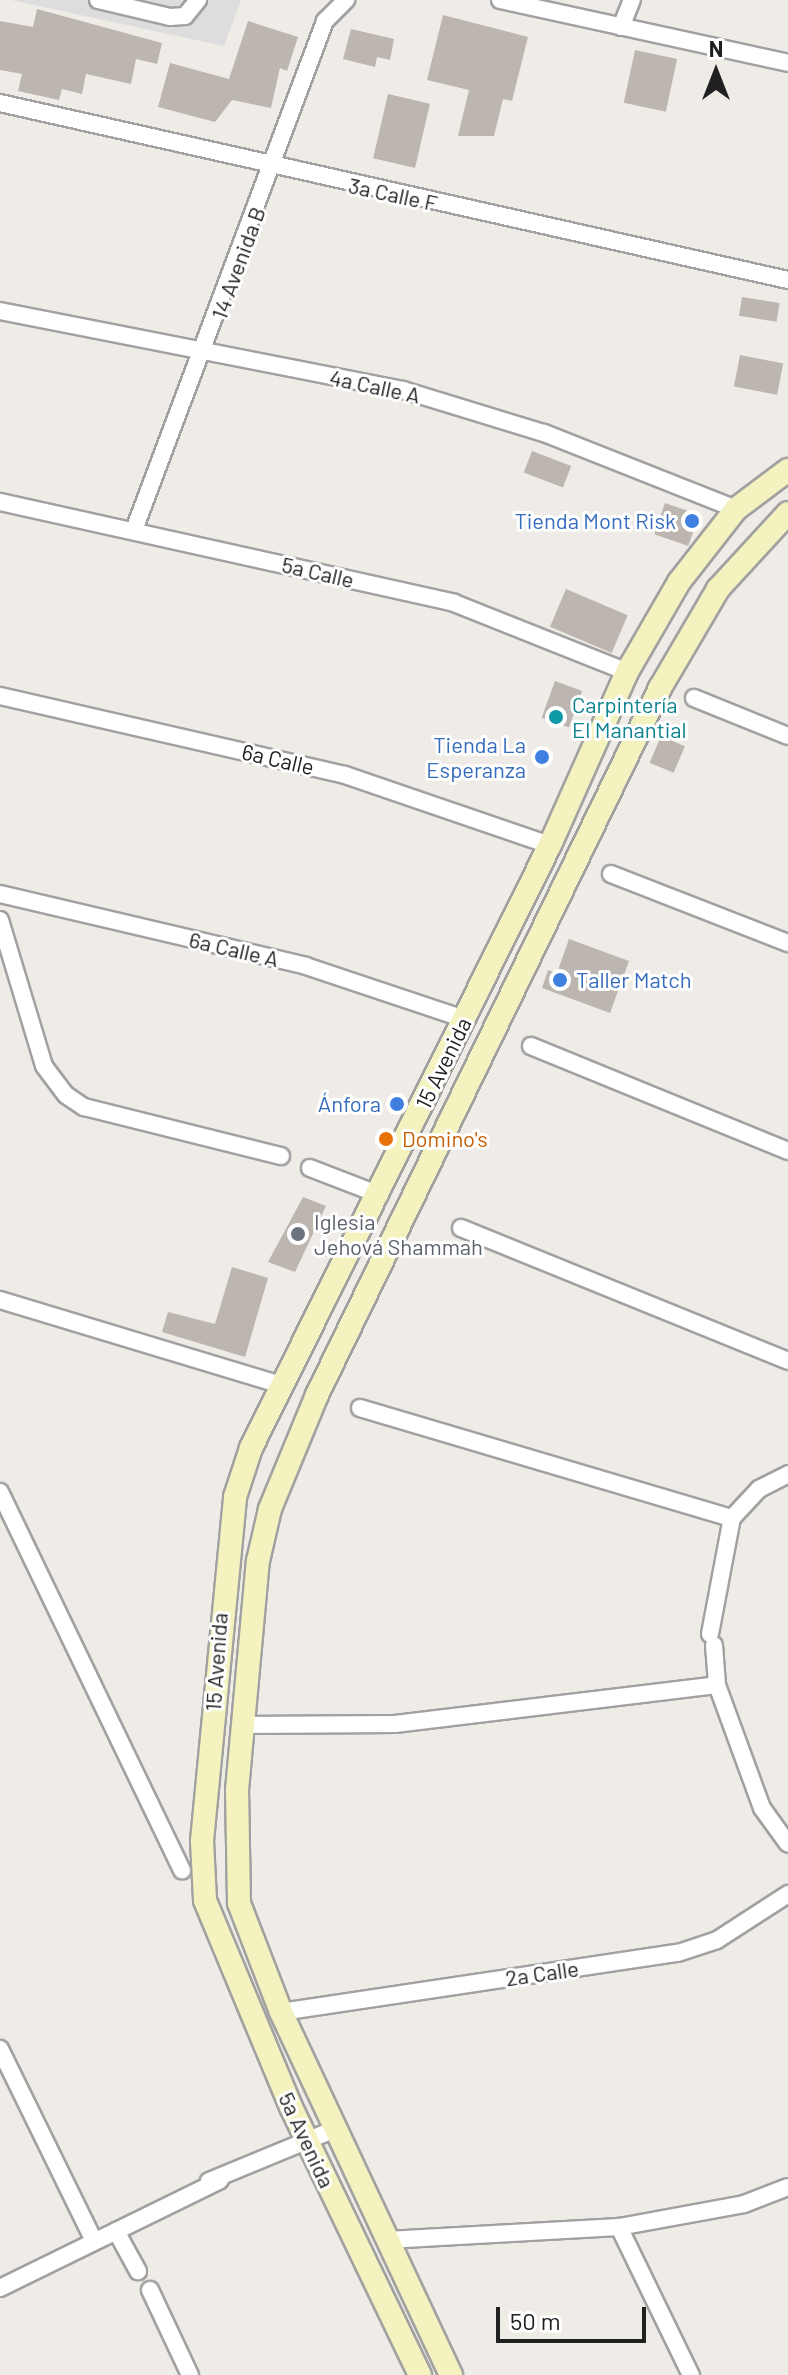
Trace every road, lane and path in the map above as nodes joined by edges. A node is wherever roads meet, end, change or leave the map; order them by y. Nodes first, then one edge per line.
1 (98, 0) edge
2 (198, 0) edge
3 (346, 0) edge
4 (500, 0) edge
5 (632, 0) edge
6 (621, 27) junction
7 (788, 63) edge
8 (0, 103) edge
9 (273, 168) junction
10 (788, 280) edge
11 (0, 311) edge
12 (205, 354) junction
13 (788, 470) edge
14 (0, 502) edge
15 (736, 509) junction
16 (788, 513) edge
17 (134, 530) junction
18 (627, 672) junction
19 (0, 696) edge
20 (694, 698) dead end
21 (788, 736) edge
22 (550, 845) junction
23 (611, 874) dead end
24 (0, 894) edge
25 (0, 920) edge
26 (788, 943) edge
27 (464, 1019) junction
28 (531, 1046) dead end
29 (788, 1151) edge
30 (281, 1156) dead end
31 (310, 1168) dead end
32 (380, 1195) junction
33 (461, 1228) dead end
34 (0, 1300) edge
35 (788, 1361) edge
36 (281, 1385) junction
37 (360, 1408) dead end
38 (788, 1474) edge
39 (0, 1492) edge
40 (732, 1518) junction
41 (717, 1685) junction
42 (241, 1725) junction
43 (788, 1844) edge
44 (182, 1870) dead end
45 (788, 1894) edge
46 (205, 1900) joint
47 (239, 1903) joint
48 (281, 2012) junction
49 (0, 2049) edge
50 (335, 2129) junction
51 (307, 2142) junction
52 (788, 2187) edge
53 (619, 2227) junction
54 (116, 2231) junction
55 (387, 2240) junction
56 (94, 2241) junction
57 (138, 2271) dead end
58 (0, 2288) edge
59 (150, 2290) dead end
60 (190, 2375) edge
61 (420, 2375) edge
62 (451, 2375) edge
63 (691, 2375) edge

1 - 2 street
3 - 9 street, 14 Avenida B
4 - 6 street
5 - 6 street
6 - 7 street
8 - 9 street, 3a Calle F
9 - 10 street, 3a Calle F
9 - 12 street, 14 Avenida B
11 - 12 street, 4a Calle A
12 - 15 street, 4a Calle A
12 - 17 street, 14 Avenida B
13 - 15 main road, 15 Avenida
14 - 17 street, 5a Calle
15 - 18 main road, 15 Avenida
16 - 42 main road, 15 Avenida
17 - 18 street, 5a Calle
18 - 22 main road, 15 Avenida
19 - 22 street, 6a Calle
20 - 21 street
22 - 27 main road, 15 Avenida
23 - 26 street
24 - 27 street, 6a Calle A
25 - 30 street
27 - 32 main road, 15 Avenida
28 - 29 street
31 - 32 street
32 - 36 main road, 15 Avenida
33 - 35 street
34 - 36 street
36 - 46 main road, 15 Avenida
37 - 40 street
38 - 40 street
39 - 44 street
40 - 41 street
41 - 42 street
41 - 43 street
42 - 47 main road, 15 Avenida
45 - 48 street, 2a Calle
46 - 51 main road, 5a Avenida
47 - 48 main road, 5a Avenida
48 - 50 main road, 5a Avenida
49 - 56 street
50 - 51 street
50 - 55 main road, 5a Avenida
51 - 54 street
51 - 61 main road, 5a Avenida
52 - 53 street
53 - 55 street
53 - 63 street
54 - 56 street
54 - 57 street
55 - 62 main road, 5a Avenida
56 - 58 street
59 - 60 street

